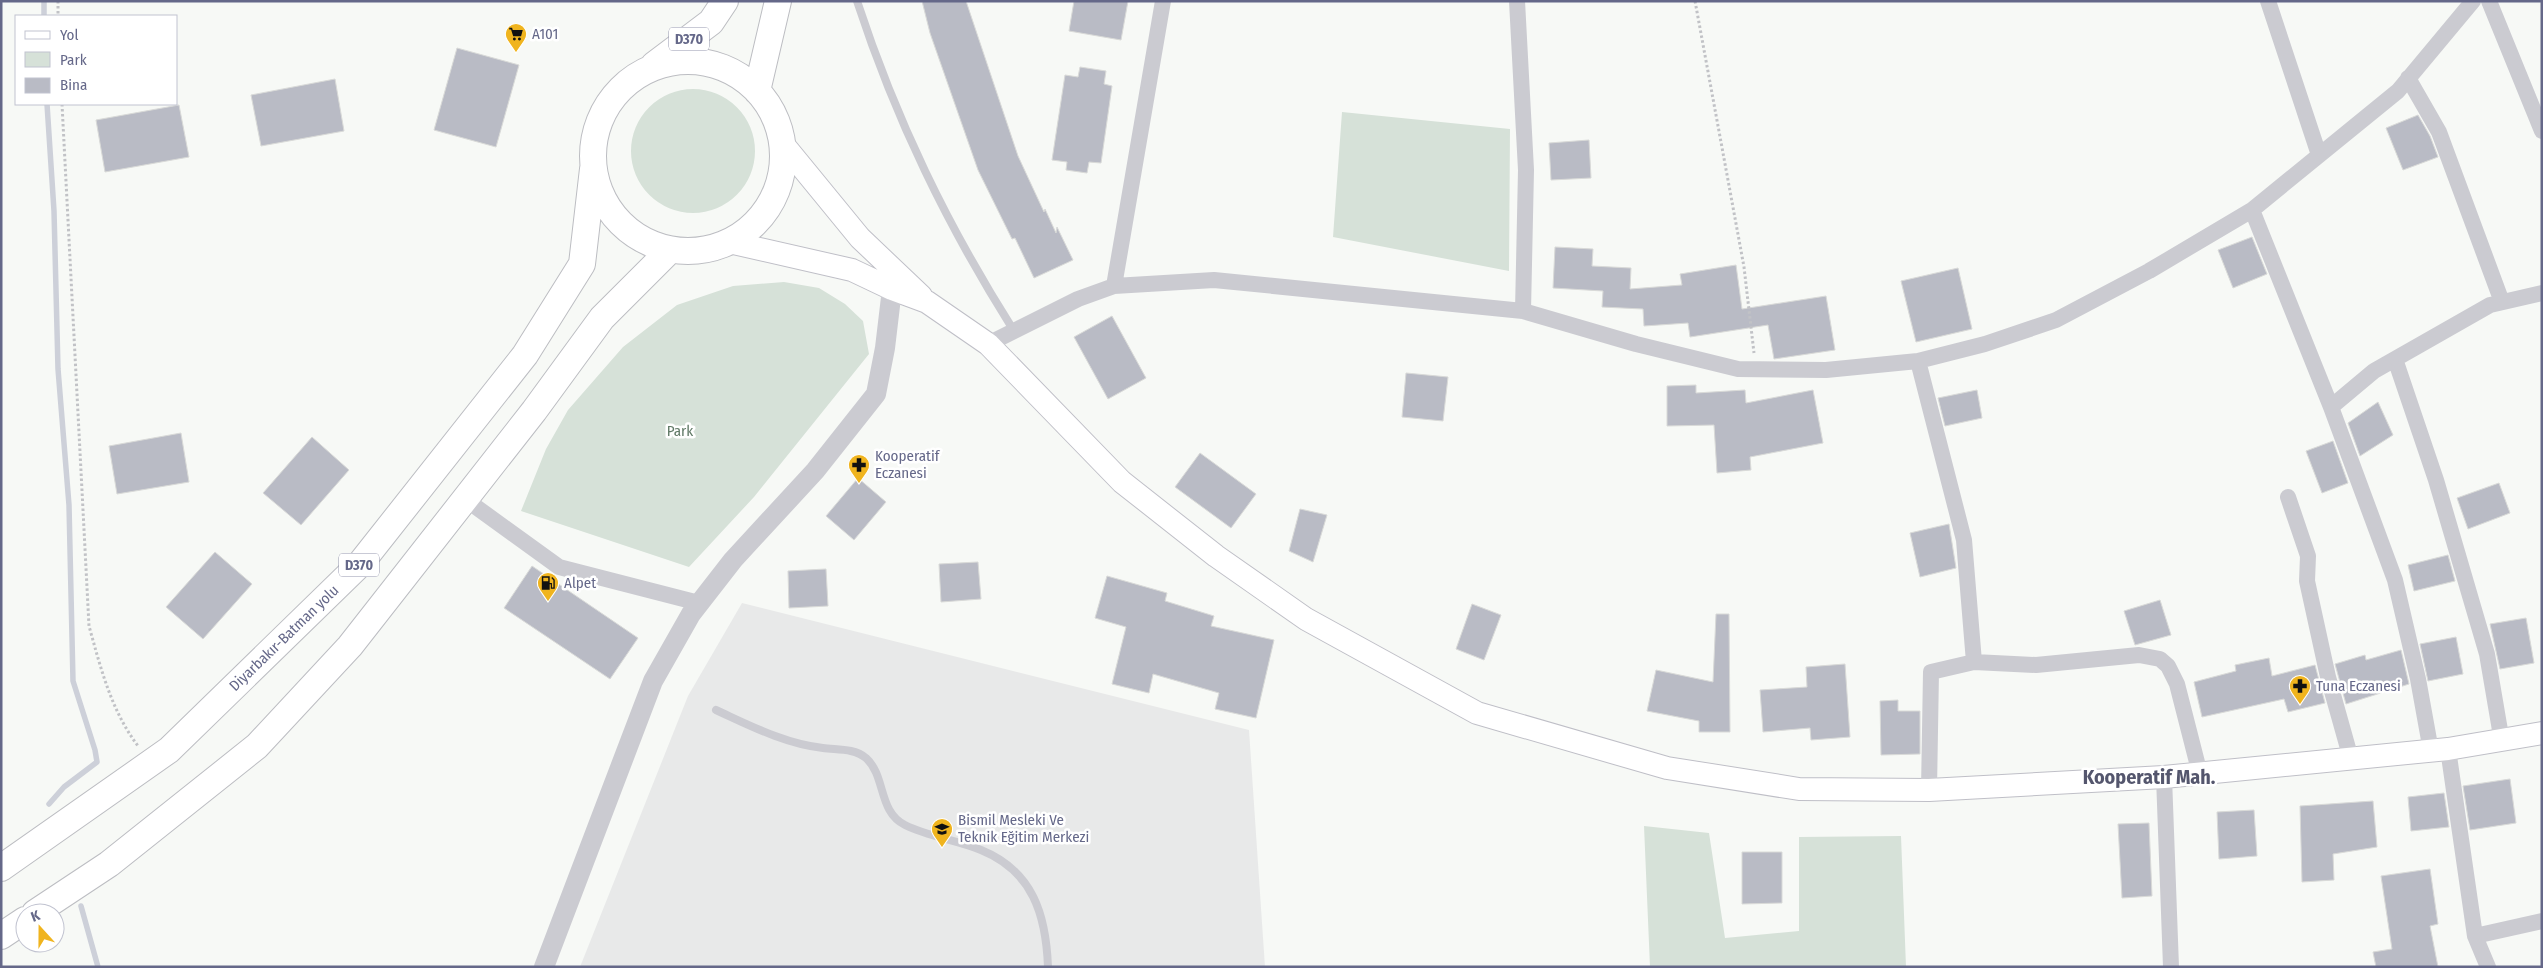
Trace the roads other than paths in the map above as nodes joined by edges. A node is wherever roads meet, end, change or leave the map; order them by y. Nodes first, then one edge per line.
1 (725, 1) edge
2 (778, 1) edge
3 (857, 1) edge
4 (1163, 1) edge
5 (1517, 1) edge
6 (2268, 1) edge
7 (2473, 1) edge
8 (2489, 1) edge
9 (647, 70) junction
10 (2408, 78) junction
11 (757, 91) junction
12 (2542, 131) edge
13 (783, 144) junction
14 (2319, 155) junction
15 (593, 169) junction
16 (2252, 210) junction
17 (860, 238) junction
18 (729, 242) junction
19 (670, 250) junction
20 (1114, 286) junction
21 (892, 289) junction
22 (2542, 293) edge
23 (927, 302) junction
24 (2502, 302) junction
25 (1523, 311) junction
26 (1014, 331) junction
27 (988, 344) junction
28 (2395, 359) junction
29 (1918, 361) junction
30 (2332, 407) junction
31 (2288, 497) dead end
32 (465, 499) junction
33 (699, 603) junction
34 (1974, 662) junction
35 (716, 710) dead end
36 (2542, 733) edge
37 (2502, 742) junction
38 (2439, 750) junction
39 (2350, 759) junction
40 (2200, 774) junction
41 (2164, 777) junction
42 (1929, 790) junction
43 (1, 868) edge
44 (50, 903) edge
45 (2542, 921) edge
46 (15, 927) edge
47 (1, 936) edge
48 (2475, 936) junction
49 (544, 967) edge
50 (1048, 967) edge
51 (2171, 967) edge
52 (2488, 967) edge

1 - 9 highway, D370
2 - 11 highway
3 - 26 lane
4 - 20 street
5 - 25 street
6 - 14 street
7 - 10 street
8 - 12 street
9 - 11 highway
9 - 15 highway
10 - 14 street
10 - 24 street
11 - 13 highway
13 - 17 main road
13 - 18 highway
14 - 16 street
15 - 19 highway
15 - 43 highway, Diyarbakır-Batman yolu / D370
16 - 29 street
16 - 30 street
17 - 21 street
17 - 23 main road
18 - 19 highway
18 - 21 main road
19 - 32 highway, D370
20 - 25 street
20 - 26 street
21 - 23 main road
21 - 33 street
22 - 24 street
23 - 27 main road
24 - 28 street
25 - 29 street
26 - 27 street
27 - 42 main road
28 - 30 street
28 - 37 street
29 - 34 street
30 - 38 street
31 - 39 street
32 - 33 street
32 - 44 highway, D370
33 - 49 street
34 - 40 street
34 - 42 street
35 - 50 lane
36 - 37 main road
37 - 38 main road
38 - 39 main road
38 - 48 street
39 - 40 main road
40 - 41 main road
41 - 42 main road
41 - 51 street
45 - 48 street
46 - 47 highway
48 - 52 street

